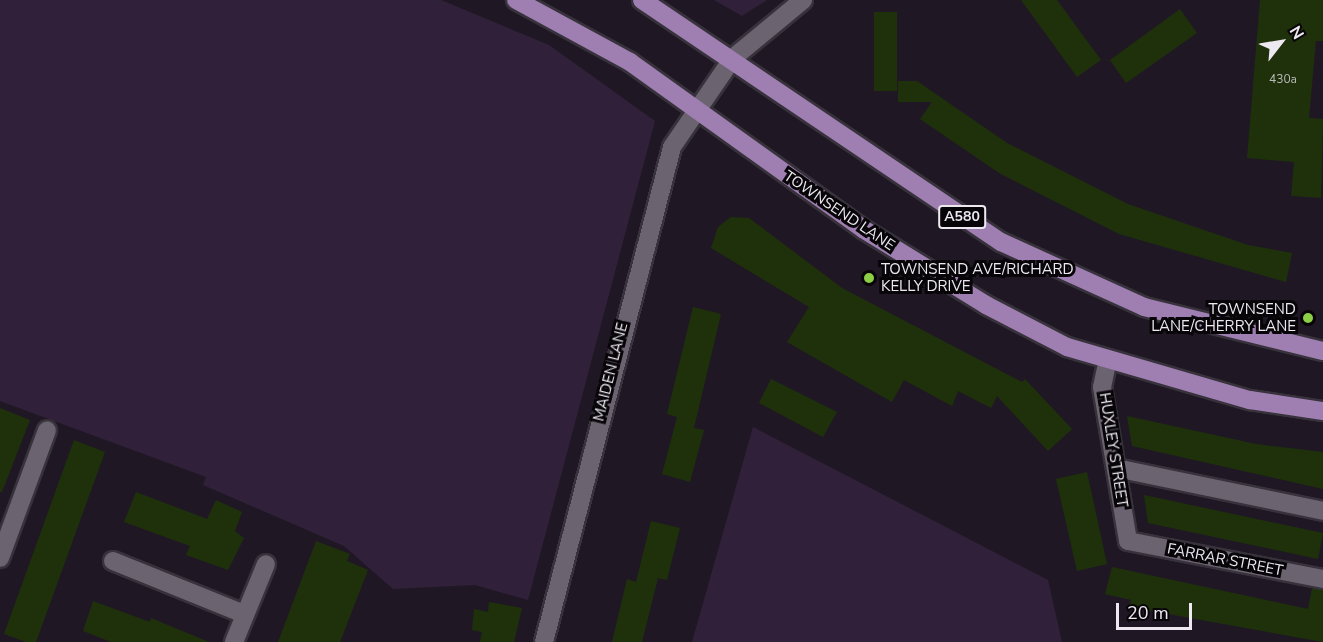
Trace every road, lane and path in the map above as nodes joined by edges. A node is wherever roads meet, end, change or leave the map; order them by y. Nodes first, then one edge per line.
1 (516, 0) edge
2 (642, 0) edge
3 (803, 0) edge
4 (733, 58) junction
5 (697, 109) junction
6 (1323, 351) edge
7 (1108, 359) junction
8 (1323, 411) edge
9 (47, 430) dead end
10 (1116, 468) junction
11 (1323, 511) edge
12 (1128, 540) joint
13 (0, 558) edge
14 (113, 561) dead end
15 (266, 564) dead end
16 (1323, 579) edge
17 (244, 614) junction
18 (234, 642) edge
19 (544, 642) edge

1 - 5 main road, TOWNSEND LANE
2 - 4 main road, A580
3 - 4 street, MAIDEN LANE
4 - 5 street, MAIDEN LANE
4 - 6 main road, A580
5 - 7 main road, TOWNSEND LANE
5 - 19 street, MAIDEN LANE
7 - 8 main road, TOWNSEND LANE
7 - 10 street, HUXLEY STREET
9 - 13 street
10 - 11 street
10 - 12 street, HUXLEY STREET
12 - 16 street, FARRAR STREET
14 - 17 street
15 - 17 street
17 - 18 street

